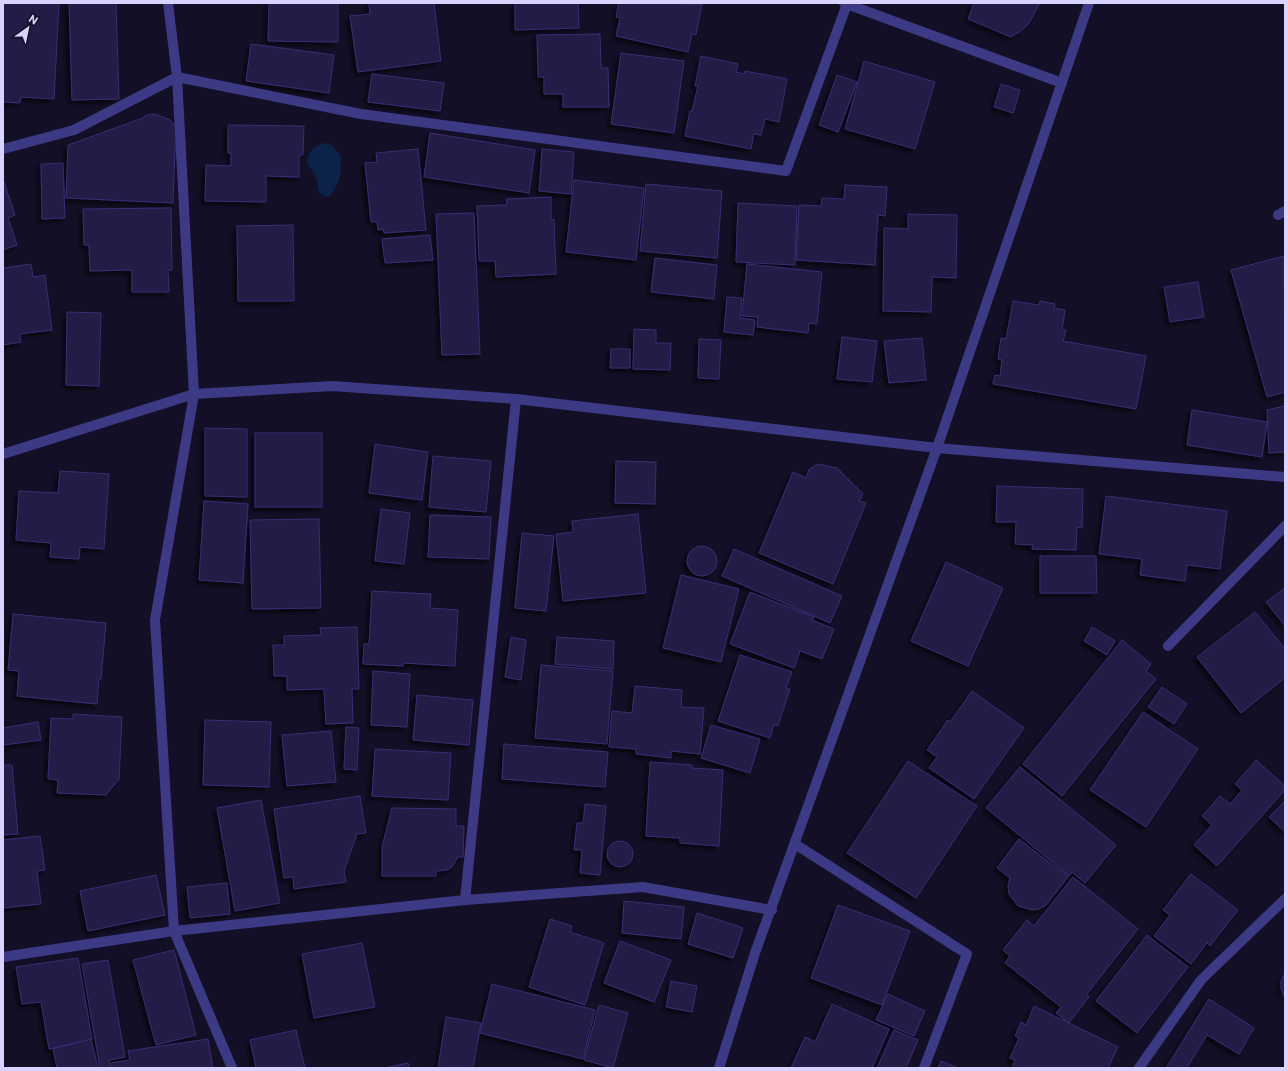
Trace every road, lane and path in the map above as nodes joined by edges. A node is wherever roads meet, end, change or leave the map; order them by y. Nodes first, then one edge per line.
1 (168, 3) edge
2 (1088, 3) edge
3 (846, 4) edge
4 (177, 77) junction
5 (1062, 83) junction
6 (3, 149) edge
7 (194, 394) junction
8 (516, 399) junction
9 (937, 448) junction
10 (3, 454) edge
11 (1285, 477) edge
12 (1285, 526) edge
13 (1168, 646) dead end
14 (795, 844) junction
15 (1285, 899) edge
16 (465, 900) junction
17 (772, 910) junction
18 (174, 931) junction
19 (3, 957) edge
20 (232, 1068) edge
21 (719, 1068) edge
22 (924, 1068) edge
23 (1139, 1068) edge

1 - 4 street
2 - 5 street
3 - 4 street
3 - 5 street
4 - 6 street
4 - 7 street
5 - 9 street
7 - 8 street
7 - 10 street
7 - 18 street
8 - 9 street
8 - 16 street
9 - 11 street
9 - 14 street
12 - 13 street
14 - 17 street
14 - 22 street
15 - 23 street
16 - 17 street
16 - 18 street
17 - 21 street
18 - 19 street
18 - 20 street

